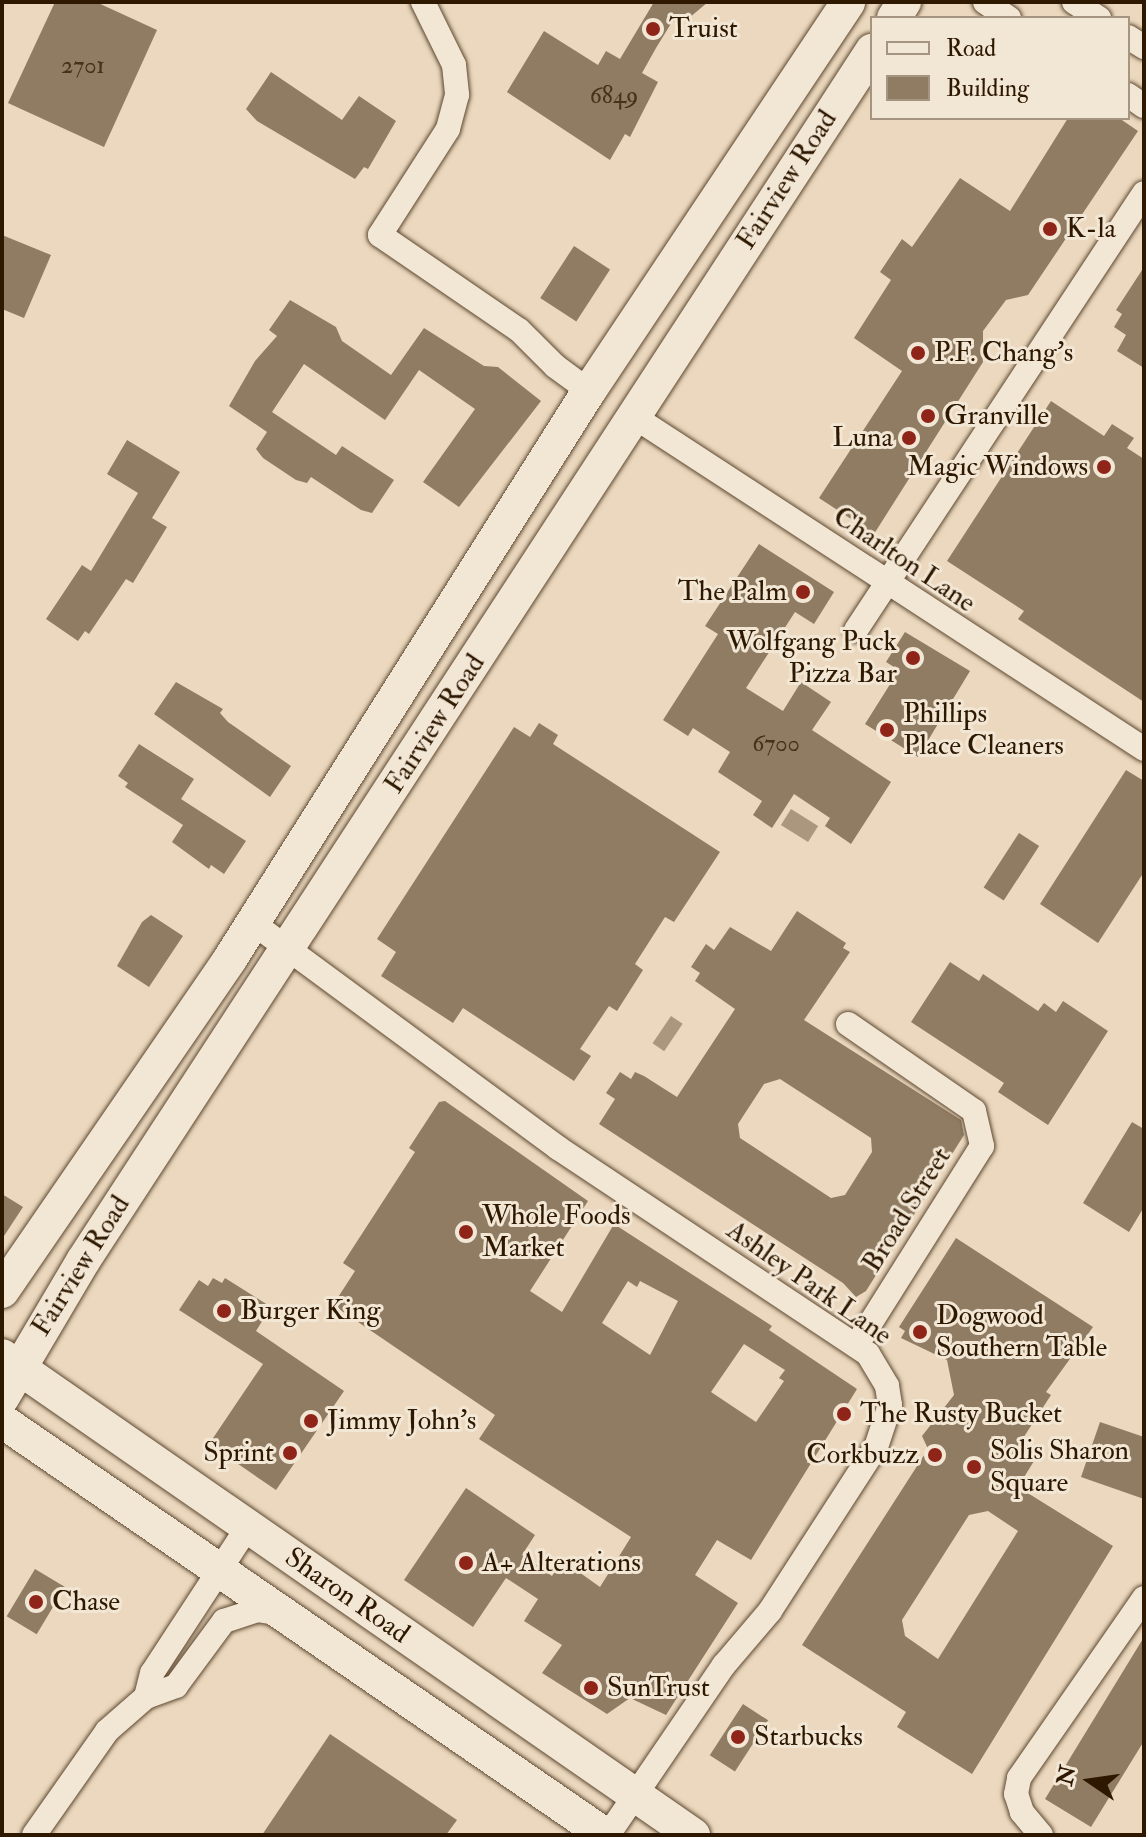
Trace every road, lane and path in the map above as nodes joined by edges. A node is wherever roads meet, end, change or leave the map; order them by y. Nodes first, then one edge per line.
1 (423, 2) edge
2 (848, 2) edge
3 (985, 2) edge
4 (1074, 2) edge
5 (1006, 16) edge
6 (1096, 16) edge
7 (870, 54) edge
8 (1144, 193) edge
9 (589, 391) junction
10 (633, 416) junction
11 (886, 584) junction
12 (856, 630) dead end
13 (1144, 749) edge
14 (253, 923) junction
15 (287, 950) junction
16 (848, 1024) dead end
17 (2, 1291) edge
18 (856, 1346) junction
19 (11, 1362) edge
20 (2, 1398) edge
21 (2, 1421) edge
22 (247, 1528) junction
23 (219, 1570) junction
24 (1144, 1598) edge
25 (282, 1614) junction
26 (146, 1697) junction
27 (637, 1795) junction
28 (34, 1835) edge
29 (607, 1835) edge
30 (693, 1835) edge
31 (1041, 1835) edge

1 - 9 street
2 - 9 main road, Fairview Road
3 - 5 street
4 - 6 street
7 - 10 main road, Fairview Road
8 - 11 street
9 - 14 main road, Fairview Road
10 - 11 street, Charlton Lane
10 - 15 main road, Fairview Road
11 - 12 street
11 - 13 street, Charlton Lane
14 - 15 street, Ashley Park Lane
14 - 17 main road, Fairview Road
15 - 18 street, Ashley Park Lane
15 - 19 main road, Fairview Road
16 - 18 street, Broad Street
18 - 27 street, Ashley Park Lane
19 - 20 main road, Fairview Road
19 - 22 main road, Sharon Road
21 - 23 main road, Sharon Road
22 - 23 street
22 - 27 main road, Sharon Road
23 - 25 main road, Sharon Road
23 - 26 street
24 - 31 street
25 - 26 street
25 - 29 main road, Sharon Road
26 - 28 street
27 - 29 street, Ashley Park Lane
27 - 30 main road, Sharon Road

